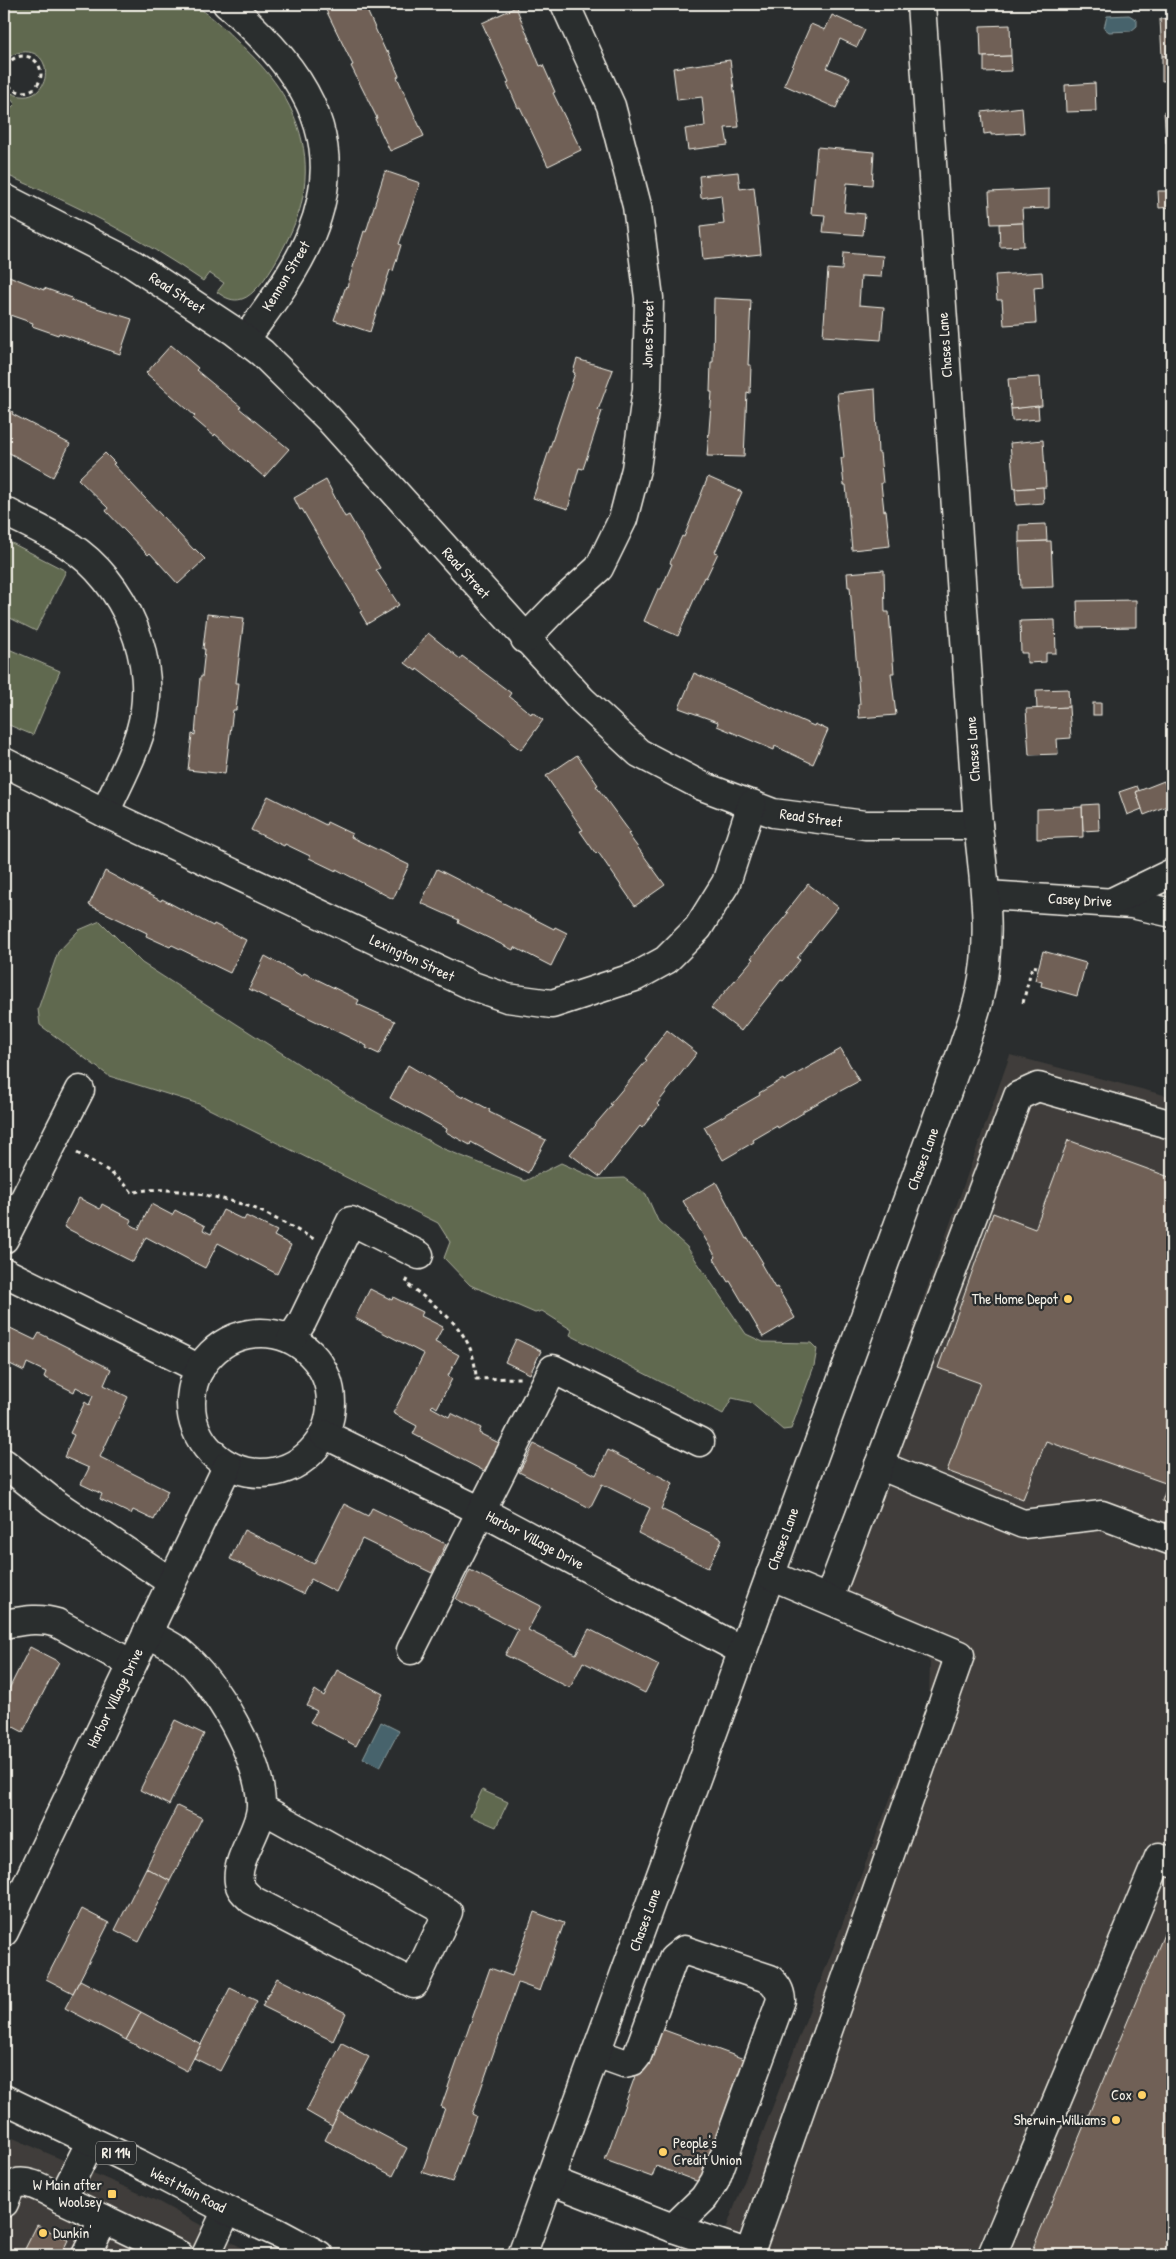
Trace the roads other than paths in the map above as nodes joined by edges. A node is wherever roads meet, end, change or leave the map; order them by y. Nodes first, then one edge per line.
1 (227, 4) edge
2 (565, 4) edge
3 (921, 4) edge
4 (4, 198) edge
5 (246, 340) junction
6 (4, 511) edge
7 (525, 639) junction
8 (4, 762) edge
9 (752, 804) junction
10 (105, 813) junction
11 (978, 825) junction
12 (1172, 873) edge
13 (986, 895) junction
14 (1112, 902) junction
15 (1172, 913) edge
16 (80, 1090) dead end
17 (1172, 1125) edge
18 (4, 1239) edge
19 (419, 1255) road end
20 (4, 1272) edge
21 (290, 1339) junction
22 (200, 1369) junction
23 (324, 1434) junction
24 (700, 1442) dead end
25 (4, 1463) edge
26 (228, 1465) junction
27 (879, 1465) junction
28 (481, 1512) junction
29 (1172, 1541) edge
30 (770, 1575) junction
31 (171, 1582) junction
32 (829, 1598) junction
33 (4, 1624) edge
34 (146, 1633) junction
35 (411, 1650) dead end
36 (743, 1651) junction
37 (132, 1664) junction
38 (261, 1808) junction
39 (1172, 1863) edge
40 (4, 1932) edge
41 (596, 2054) junction
42 (4, 2099) edge
43 (91, 2141) junction
44 (549, 2180) junction
45 (62, 2198) junction
46 (4, 2203) edge
47 (227, 2210) junction
48 (98, 2216) junction
49 (673, 2228) junction
50 (749, 2254) edge
51 (72, 2255) edge
52 (86, 2255) edge
53 (179, 2255) edge
54 (206, 2255) edge
55 (319, 2255) edge
56 (522, 2255) edge
57 (992, 2255) edge

1 - 5 main road, Kennon Street
2 - 7 main road, Jones Street
3 - 11 main road, Chases Lane
4 - 5 main road, Read Street
5 - 7 main road, Read Street
6 - 10 main road
7 - 9 main road, Read Street
8 - 10 main road, Lexington Street
9 - 10 main road, Lexington Street
9 - 11 main road, Read Street
11 - 13 main road, Chases Lane
12 - 14 main road
13 - 14 main road, Casey Drive
13 - 30 main road, Chases Lane
14 - 15 main road, Casey Drive
16 - 18 main road
17 - 27 main road
19 - 21 main road
20 - 22 main road
21 - 22 main road
21 - 23 main road
22 - 26 main road
23 - 26 main road
23 - 28 main road, Harbor Village Drive
24 - 28 main road
25 - 31 main road
26 - 31 main road, Harbor Village Drive
27 - 29 main road
27 - 32 main road
28 - 35 main road
28 - 36 main road, Harbor Village Drive
30 - 32 main road
30 - 36 main road, Chases Lane
31 - 34 main road, Harbor Village Drive
32 - 50 main road
33 - 37 main road
34 - 37 main road, Harbor Village Drive
34 - 38 main road
36 - 41 main road, Chases Lane
37 - 40 main road, Harbor Village Drive
38 - 38 main road
39 - 57 main road
41 - 44 main road, Chases Lane
41 - 49 main road
42 - 43 main road, West Main Road / RI 114
43 - 45 main road
43 - 47 main road, West Main Road / RI 114
44 - 49 main road
44 - 56 main road, Chases Lane
45 - 46 main road
45 - 48 main road
47 - 54 main road
47 - 55 main road, West Main Road / RI 114
48 - 51 main road
48 - 52 main road
48 - 53 main road
49 - 50 main road

